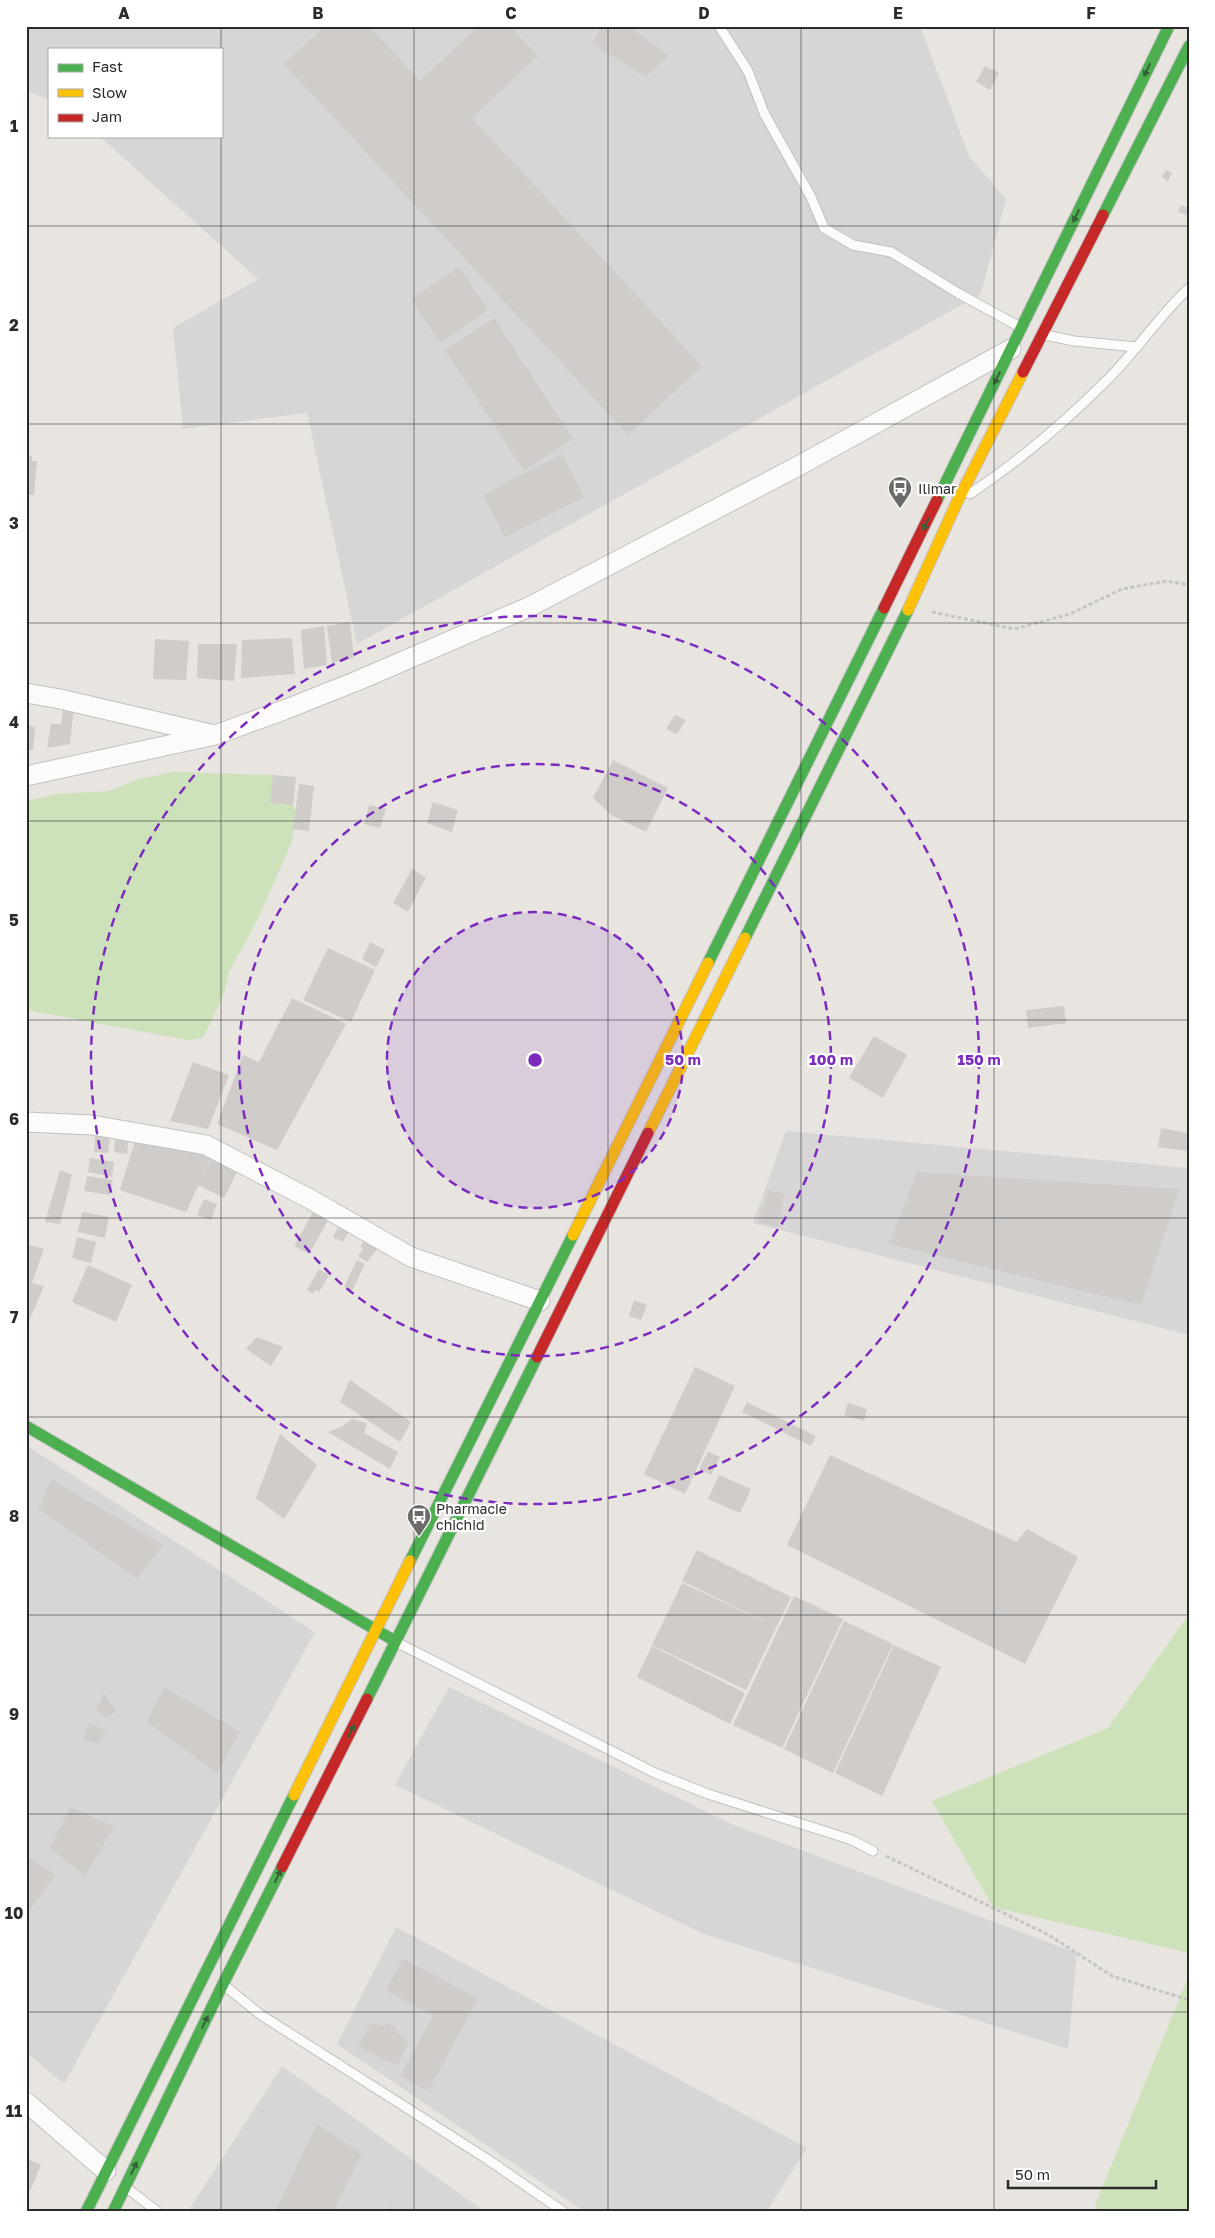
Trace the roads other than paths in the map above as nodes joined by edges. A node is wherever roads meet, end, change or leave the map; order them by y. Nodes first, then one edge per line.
1 (718, 26) edge
2 (1169, 26) edge
3 (1189, 46) edge
4 (1189, 288) edge
5 (1021, 328) junction
6 (1043, 335) junction
7 (1137, 347) junction
8 (1011, 349) junction
9 (957, 502) junction
10 (26, 693) edge
11 (215, 735) junction
12 (26, 776) edge
13 (26, 1122) edge
14 (540, 1301) junction
15 (26, 1426) edge
16 (374, 1630) junction
17 (396, 1642) junction
18 (873, 1851) road end
19 (223, 1984) junction
20 (26, 2102) edge
21 (106, 2171) junction
22 (125, 2187) junction
23 (86, 2212) edge
24 (113, 2212) edge
25 (158, 2212) edge
26 (564, 2212) edge

1 - 5 lane
2 -> 5 main road
3 - 6 main road
4 - 7 lane
5 - 8 main road
6 - 7 lane
6 - 9 main road
7 - 9 lane
8 - 11 street
8 -> 14 main road
9 - 17 main road
10 - 11 street
11 - 12 street
13 - 14 street
14 - 16 main road
15 - 16 main road
16 - 17 main road
16 - 21 main road
17 - 18 lane
19 -> 17 main road
22 -> 19 main road
19 - 26 lane
20 - 21 street
21 - 23 main road
22 - 24 main road
22 - 25 lane

